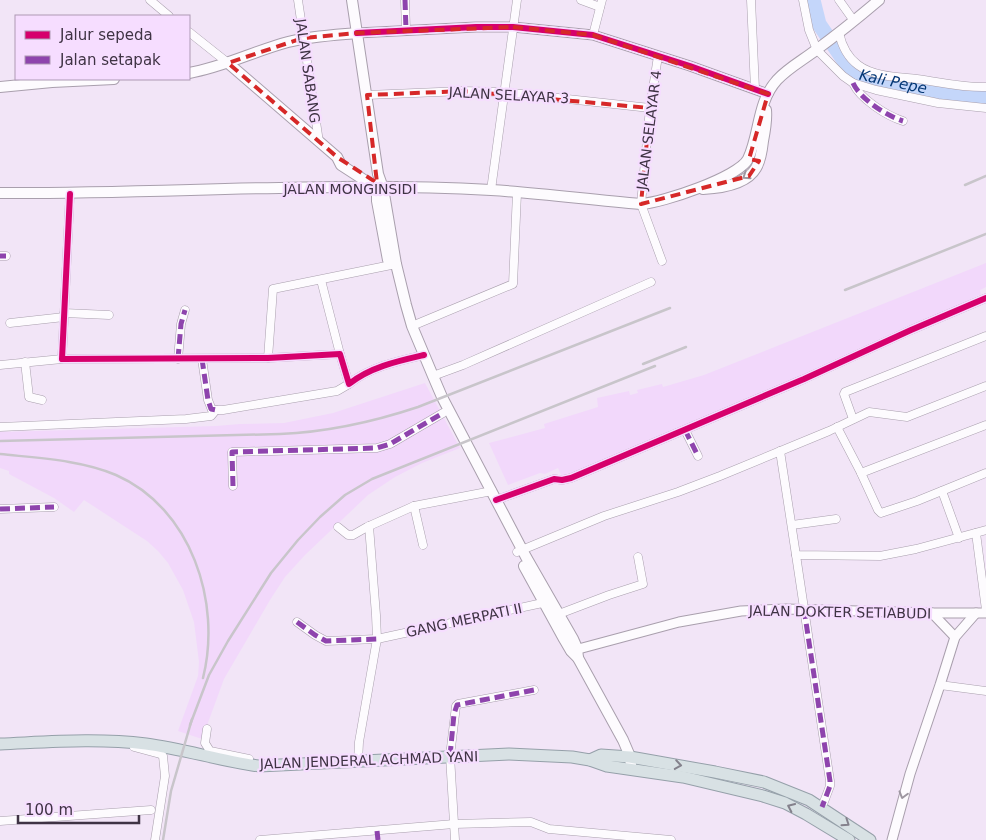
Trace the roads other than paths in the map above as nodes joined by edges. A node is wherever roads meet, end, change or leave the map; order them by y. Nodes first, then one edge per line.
1 (150, 0) edge
2 (298, 0) edge
3 (352, 0) edge
4 (405, 0) edge
5 (517, 0) edge
6 (581, 0) edge
7 (751, 0) edge
8 (803, 0) edge
9 (839, 0) edge
10 (879, 0) edge
11 (601, 3) edge
12 (168, 15) edge
13 (854, 21) junction
14 (513, 27) junction
15 (406, 30) junction
16 (190, 33) edge
17 (357, 33) junction
18 (838, 34) junction
19 (593, 36) junction
20 (303, 38) junction
21 (819, 48) junction
22 (658, 56) junction
23 (228, 63) junction
24 (190, 73) edge
25 (93, 80) edge
26 (853, 83) junction
27 (0, 87) edge
28 (986, 87) edge
29 (755, 89) junction
30 (504, 92) junction
31 (367, 95) junction
32 (767, 96) junction
33 (650, 108) junction
34 (986, 108) edge
35 (903, 121) dead end
36 (319, 142) junction
37 (748, 159) junction
38 (759, 162) junction
39 (378, 183) junction
40 (697, 189) junction
41 (491, 190) junction
42 (0, 193) edge
43 (517, 193) junction
44 (70, 194) junction
45 (641, 204) junction
46 (662, 261) dead end
47 (392, 264) junction
48 (321, 280) junction
49 (651, 282) dead end
50 (986, 298) edge
51 (185, 310) dead end
52 (64, 315) junction
53 (109, 315) dead end
54 (10, 323) dead end
55 (412, 326) junction
56 (986, 336) edge
57 (340, 354) junction
58 (421, 356) junction
59 (202, 358) junction
60 (268, 358) junction
61 (62, 359) junction
62 (178, 359) junction
63 (25, 362) junction
64 (0, 365) edge
65 (433, 376) junction
66 (349, 384) junction
67 (986, 386) edge
68 (42, 400) dead end
69 (216, 410) junction
70 (443, 413) junction
71 (853, 419) junction
72 (986, 425) edge
73 (0, 426) edge
74 (837, 427) junction
75 (685, 430) junction
76 (780, 451) junction
77 (698, 456) dead end
78 (861, 473) junction
79 (986, 473) edge
80 (233, 486) dead end
81 (942, 491) junction
82 (491, 495) junction
83 (414, 506) junction
84 (54, 507) dead end
85 (0, 509) edge
86 (836, 519) dead end
87 (792, 525) junction
88 (369, 526) junction
89 (338, 527) dead end
90 (986, 530) edge
91 (976, 533) junction
92 (959, 538) junction
93 (423, 545) dead end
94 (520, 551) junction
95 (796, 555) junction
96 (638, 557) dead end
97 (547, 602) junction
98 (804, 609) junction
99 (986, 612) edge
100 (932, 613) junction
101 (976, 613) junction
102 (559, 614) junction
103 (297, 622) dead end
104 (955, 637) junction
105 (376, 639) junction
106 (575, 652) junction
107 (940, 685) junction
108 (534, 690) dead end
109 (986, 691) edge
110 (207, 729) dead end
111 (112, 740) junction
112 (0, 744) edge
113 (450, 756) junction
114 (630, 757) junction
115 (590, 760) junction
116 (358, 762) junction
117 (259, 766) junction
118 (632, 770) junction
119 (822, 807) junction
120 (151, 810) dead end
121 (0, 821) edge
122 (454, 824) junction
123 (377, 831) junction
124 (155, 840) edge
125 (260, 840) edge
126 (378, 840) edge
127 (455, 840) edge
128 (671, 840) edge
129 (849, 840) edge
130 (870, 840) edge
131 (892, 840) edge

1 - 12 street
2 - 20 street, JALAN SABANG
3 - 17 main road
4 - 15 street
5 - 14 street
6 - 11 street
7 - 29 street
8 - 21 street
9 - 13 street
10 - 13 main road
11 - 19 street
13 - 18 main road
14 - 15 street
14 - 19 street
14 - 30 street
15 - 17 street
16 - 23 street
17 - 20 main road
17 - 31 main road
18 - 21 main road
18 - 28 street
19 - 22 street
20 - 23 main road
20 - 36 street, JALAN SABANG
21 - 26 street
21 - 32 main road
22 - 29 street
22 - 33 street, JALAN SELAYAR 4
23 - 24 main road
23 - 36 main road
25 - 27 main road
26 - 34 street
26 - 35 street
29 - 32 street
30 - 31 street, JALAN SELAYAR 3
30 - 33 street, JALAN SELAYAR 3
30 - 41 street
31 - 39 main road
32 - 37 main road
32 - 38 main road
33 - 45 street, JALAN SELAYAR 4
36 - 39 main road
37 - 38 main road
37 - 40 main road, JALAN MONGINSIDI
38 -> 40 main road, JALAN MONGINSIDI
39 - 41 main road, JALAN MONGINSIDI
39 - 44 main road, JALAN MONGINSIDI
39 - 47 main road
40 - 45 main road, JALAN MONGINSIDI
41 - 43 main road, JALAN MONGINSIDI
42 - 44 main road, JALAN MONGINSIDI
43 - 45 main road, JALAN MONGINSIDI
43 - 55 street
44 - 52 street
45 - 46 street
47 - 48 street
47 - 55 main road
47 - 58 main road
48 - 57 street
48 - 60 street
49 - 65 street
50 - 75 street
51 - 62 street
52 - 53 street
52 - 54 street
52 - 61 street
55 - 58 main road
56 - 71 street
57 - 60 street
57 - 66 street
58 - 65 main road
58 - 66 street
58 - 70 main road
59 - 60 street
59 - 62 street
59 - 69 street
61 - 62 street
61 - 63 street
63 - 64 street
63 - 68 street
65 - 82 main road
66 - 69 street
67 - 71 street
69 - 73 street
70 - 80 street
70 - 82 main road
71 - 74 street
72 - 78 street
74 - 76 street
74 - 78 street
75 - 77 street
75 - 82 street
76 - 87 street
76 - 94 street
78 - 81 street
79 - 81 street
81 - 92 street
82 - 83 street
82 - 94 main road
83 - 88 street
83 - 93 street
84 - 85 street
86 - 87 street
87 - 95 street
88 - 89 street
88 - 105 street
90 - 91 street
91 - 92 street
91 - 99 street
92 - 95 street
94 - 97 main road
95 - 98 street
96 - 102 street
97 - 102 main road
97 - 105 street, GANG MERPATI II
97 - 106 main road
98 - 100 street, JALAN DOKTER SETIABUDI
98 - 106 street, JALAN DOKTER SETIABUDI
98 - 119 street
99 - 101 street, JALAN DOKTER SETIABUDI
100 - 101 street, JALAN DOKTER SETIABUDI
100 - 104 street
101 - 104 street
102 - 106 main road
103 - 105 street, GANG MERPATI II
104 - 107 street
105 - 116 street
106 - 114 main road
107 - 109 street
107 -> 131 street
108 - 113 street
110 - 117 street
111 - 112 main road, JALAN JENDERAL ACHMAD YANI
111 - 117 main road, JALAN JENDERAL ACHMAD YANI
111 - 124 street
113 - 115 main road, JALAN JENDERAL ACHMAD YANI
113 - 116 main road, JALAN JENDERAL ACHMAD YANI
113 - 122 street
114 - 115 main road, JALAN JENDERAL ACHMAD YANI
114 - 118 main road
114 -> 119 main road, JALAN JENDERAL ACHMAD YANI
115 - 118 main road, JALAN JENDERAL ACHMAD YANI
116 - 117 main road, JALAN JENDERAL ACHMAD YANI
129 -> 118 main road, JALAN JENDERAL ACHMAD YANI
119 -> 130 main road, JALAN JENDERAL ACHMAD YANI
120 - 121 street
122 - 123 street
122 - 127 street
122 - 128 street
123 - 125 street
123 - 126 street

